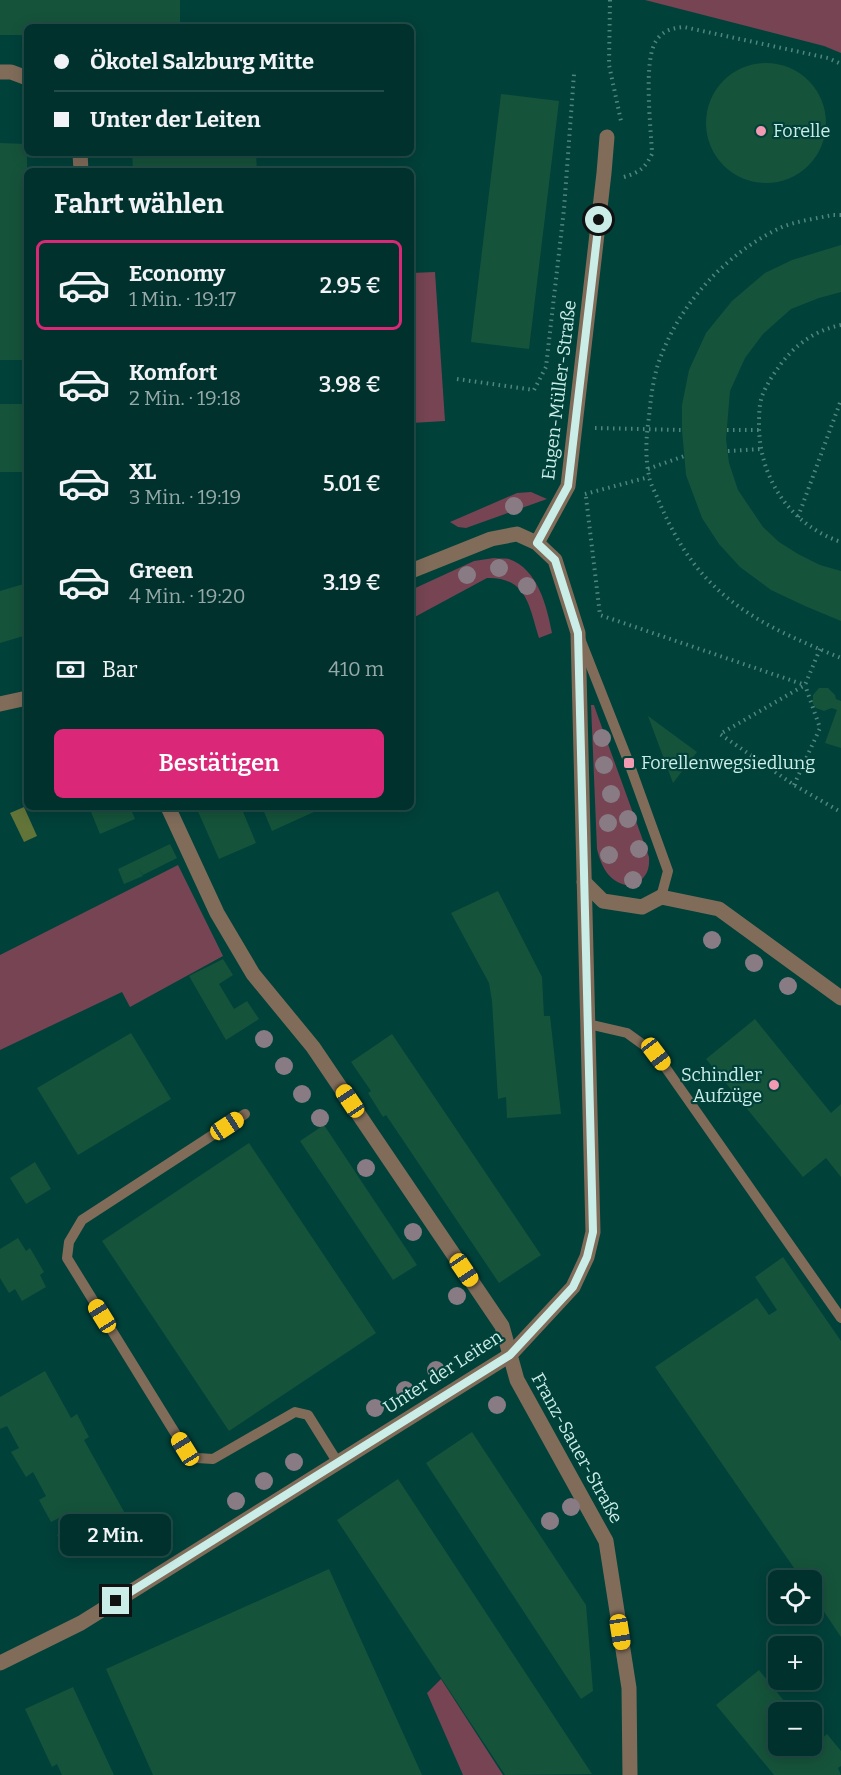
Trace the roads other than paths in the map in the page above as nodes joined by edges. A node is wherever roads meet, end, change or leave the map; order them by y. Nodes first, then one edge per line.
1 (0, 72) edge
2 (24, 77) edge
3 (607, 137) dead end
4 (537, 543) junction
5 (414, 570) edge
6 (578, 633) junction
7 (24, 699) edge
8 (0, 704) edge
9 (169, 810) edge
10 (584, 882) junction
11 (661, 897) junction
12 (841, 998) edge
13 (588, 1024) junction
14 (245, 1114) dead end
15 (841, 1318) edge
16 (510, 1355) junction
17 (338, 1462) junction
18 (0, 1663) edge
19 (630, 1775) edge

1 - 2 street
3 - 4 street, Eugen-Müller-Straße
4 - 5 street
4 - 6 street
6 - 10 street
6 - 11 lane
7 - 8 street
9 - 16 street, Franz-Sauer-Straße
10 - 11 street
10 - 13 street, Unter der Leiten
11 - 12 street
13 - 15 lane
13 - 16 street, Unter der Leiten
14 - 17 lane
16 - 17 street, Unter der Leiten
16 - 19 street, Franz-Sauer-Straße
17 - 18 street, Unter der Leiten

